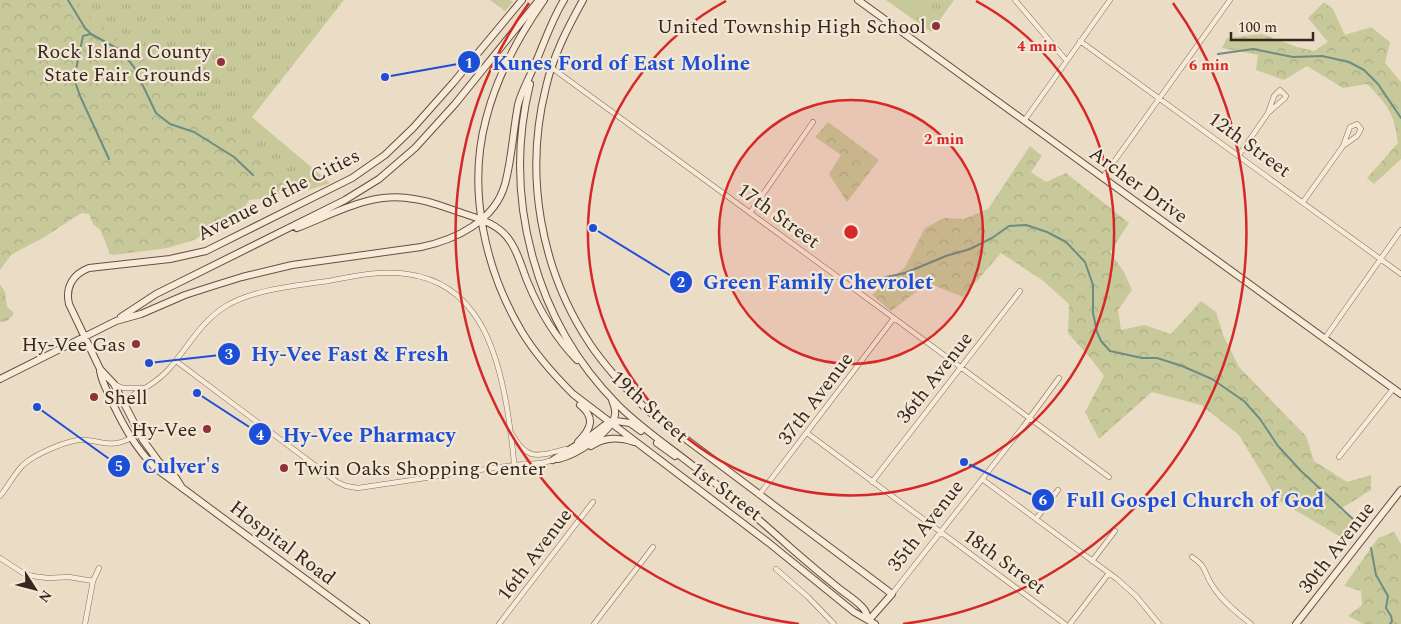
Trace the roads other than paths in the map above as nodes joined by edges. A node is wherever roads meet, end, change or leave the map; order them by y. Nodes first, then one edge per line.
1 (522, 0) edge
2 (539, 0) edge
3 (544, 0) edge
4 (564, 0) edge
5 (583, 0) edge
6 (858, 0) edge
7 (1015, 0) edge
8 (1110, 0) edge
9 (1230, 0) edge
10 (1080, 41) junction
11 (538, 59) junction
12 (1066, 60) junction
13 (552, 68) junction
14 (1160, 97) junction
15 (1268, 113) junction
16 (1024, 121) junction
17 (813, 122) dead end
18 (1343, 146) junction
19 (1239, 155) junction
20 (1103, 177) junction
21 (1304, 202) junction
22 (750, 213) junction
23 (482, 219) junction
24 (1401, 230) edge
25 (263, 241) junction
26 (1381, 259) junction
27 (1401, 274) edge
28 (1020, 291) dead end
29 (513, 315) junction
30 (894, 318) junction
31 (116, 321) junction
32 (84, 336) junction
33 (1324, 338) junction
34 (176, 361) junction
35 (961, 367) junction
36 (100, 369) junction
37 (1059, 378) dead end
38 (0, 379) edge
39 (597, 381) junction
40 (114, 384) junction
41 (144, 388) junction
42 (1393, 389) junction
43 (1401, 394) edge
44 (610, 396) junction
45 (122, 400) junction
46 (114, 404) junction
47 (1029, 419) junction
48 (611, 423) junction
49 (510, 431) junction
50 (806, 434) junction
51 (131, 438) junction
52 (639, 444) junction
53 (572, 449) junction
54 (1340, 457) dead end
55 (555, 459) junction
56 (514, 464) junction
57 (1109, 477) dead end
58 (710, 478) junction
59 (982, 480) junction
60 (872, 482) junction
61 (181, 486) junction
62 (1058, 490) dead end
63 (1401, 490) edge
64 (0, 496) edge
65 (759, 496) junction
66 (592, 502) dead end
67 (1036, 519) junction
68 (1115, 531) dead end
69 (940, 532) junction
70 (653, 547) dead end
71 (1192, 557) dead end
72 (0, 558) edge
73 (1092, 561) junction
74 (100, 568) dead end
75 (776, 569) dead end
76 (1110, 574) junction
77 (93, 581) junction
78 (892, 594) junction
79 (870, 623) edge
80 (85, 624) edge
81 (366, 624) edge
82 (499, 624) edge
83 (594, 624) edge
84 (834, 624) edge
85 (1065, 624) edge
86 (1070, 624) edge
87 (1158, 624) edge
88 (1251, 624) edge
89 (1296, 624) edge

1 - 32 main road, Avenue of the Cities
2 - 25 main road, Avenue of the Cities
3 - 23 main road
4 - 11 main road, Avenue of the Cities
5 - 13 main road
6 - 16 main road, Archer Drive
7 - 12 street
8 - 10 street
9 - 14 street
10 - 12 street
10 - 14 street, 12th Street
11 - 23 main road, Avenue of the Cities
11 - 39 main road, 19th Street
12 - 16 street
13 - 22 street, 17th Street
13 - 65 main road, 19th Street
14 - 19 street, 12th Street
14 - 20 street
15 - 15 street
15 - 19 street
16 - 20 main road, Archer Drive
17 - 22 street
18 - 18 street
18 - 21 street
19 - 21 street, 12th Street
20 - 33 main road, Archer Drive
21 - 26 street, 12th Street
22 - 30 street, 17th Street
23 - 25 main road, Avenue of the Cities
23 - 29 main road, 1st Street
23 - 31 main road, Avenue of the Cities
23 - 39 main road, Avenue of the Cities
24 - 26 street
25 - 31 main road, Avenue of the Cities
26 - 27 street, 12th Street
26 - 33 street
28 - 35 street, 36th Avenue
29 - 48 main road, 1st Street
29 - 53 main road
30 - 35 street, 17th Street
30 - 50 street, 37th Avenue
31 - 32 main road, Avenue of the Cities
32 - 36 main road, Hospital Road
32 - 38 main road, Avenue of the Cities
33 - 42 main road, Archer Drive
34 - 41 street
34 - 49 street
34 - 56 street
35 - 47 street, 17th Street
35 - 60 street, 36th Avenue
36 - 40 main road, Hospital Road
36 - 46 main road, Hospital Road
37 - 47 street, 35th Avenue
39 - 44 main road, 19th Street
40 - 41 street
40 - 45 main road, Hospital Road
41 - 45 street
42 - 43 main road, Archer Drive
42 - 54 street
44 - 48 main road
44 - 58 main road, 19th Street
45 - 46 street
45 - 61 main road, Hospital Road
46 - 51 main road, Hospital Road
47 - 57 street, 17th Street
47 - 59 street, 35th Avenue
48 - 52 main road, 1st Street
48 - 53 main road
48 - 55 main road
48 - 58 main road
49 - 53 street
49 - 56 street
50 - 60 street, 18th Street
50 - 65 street, 37th Avenue
51 - 61 main road, Hospital Road
51 - 64 street
52 - 55 main road
52 - 79 main road, 1st Street
53 - 55 main road
55 - 56 street
58 - 79 main road, 19th Street
59 - 67 street
59 - 69 street, 35th Avenue
60 - 69 street, 18th Street
61 - 81 main road, Hospital Road
62 - 67 street
63 - 89 main road, 30th Avenue
65 - 78 main road, 19th Street
66 - 82 street, 16th Avenue
67 - 73 street
68 - 73 street
69 - 78 street, 35th Avenue
69 - 85 street, 18th Street
70 - 83 street
71 - 88 street
72 - 77 street
73 - 76 street
74 - 77 street
75 - 84 street
76 - 86 street
76 - 87 street
77 - 80 street
78 - 79 main road, 35th Avenue

